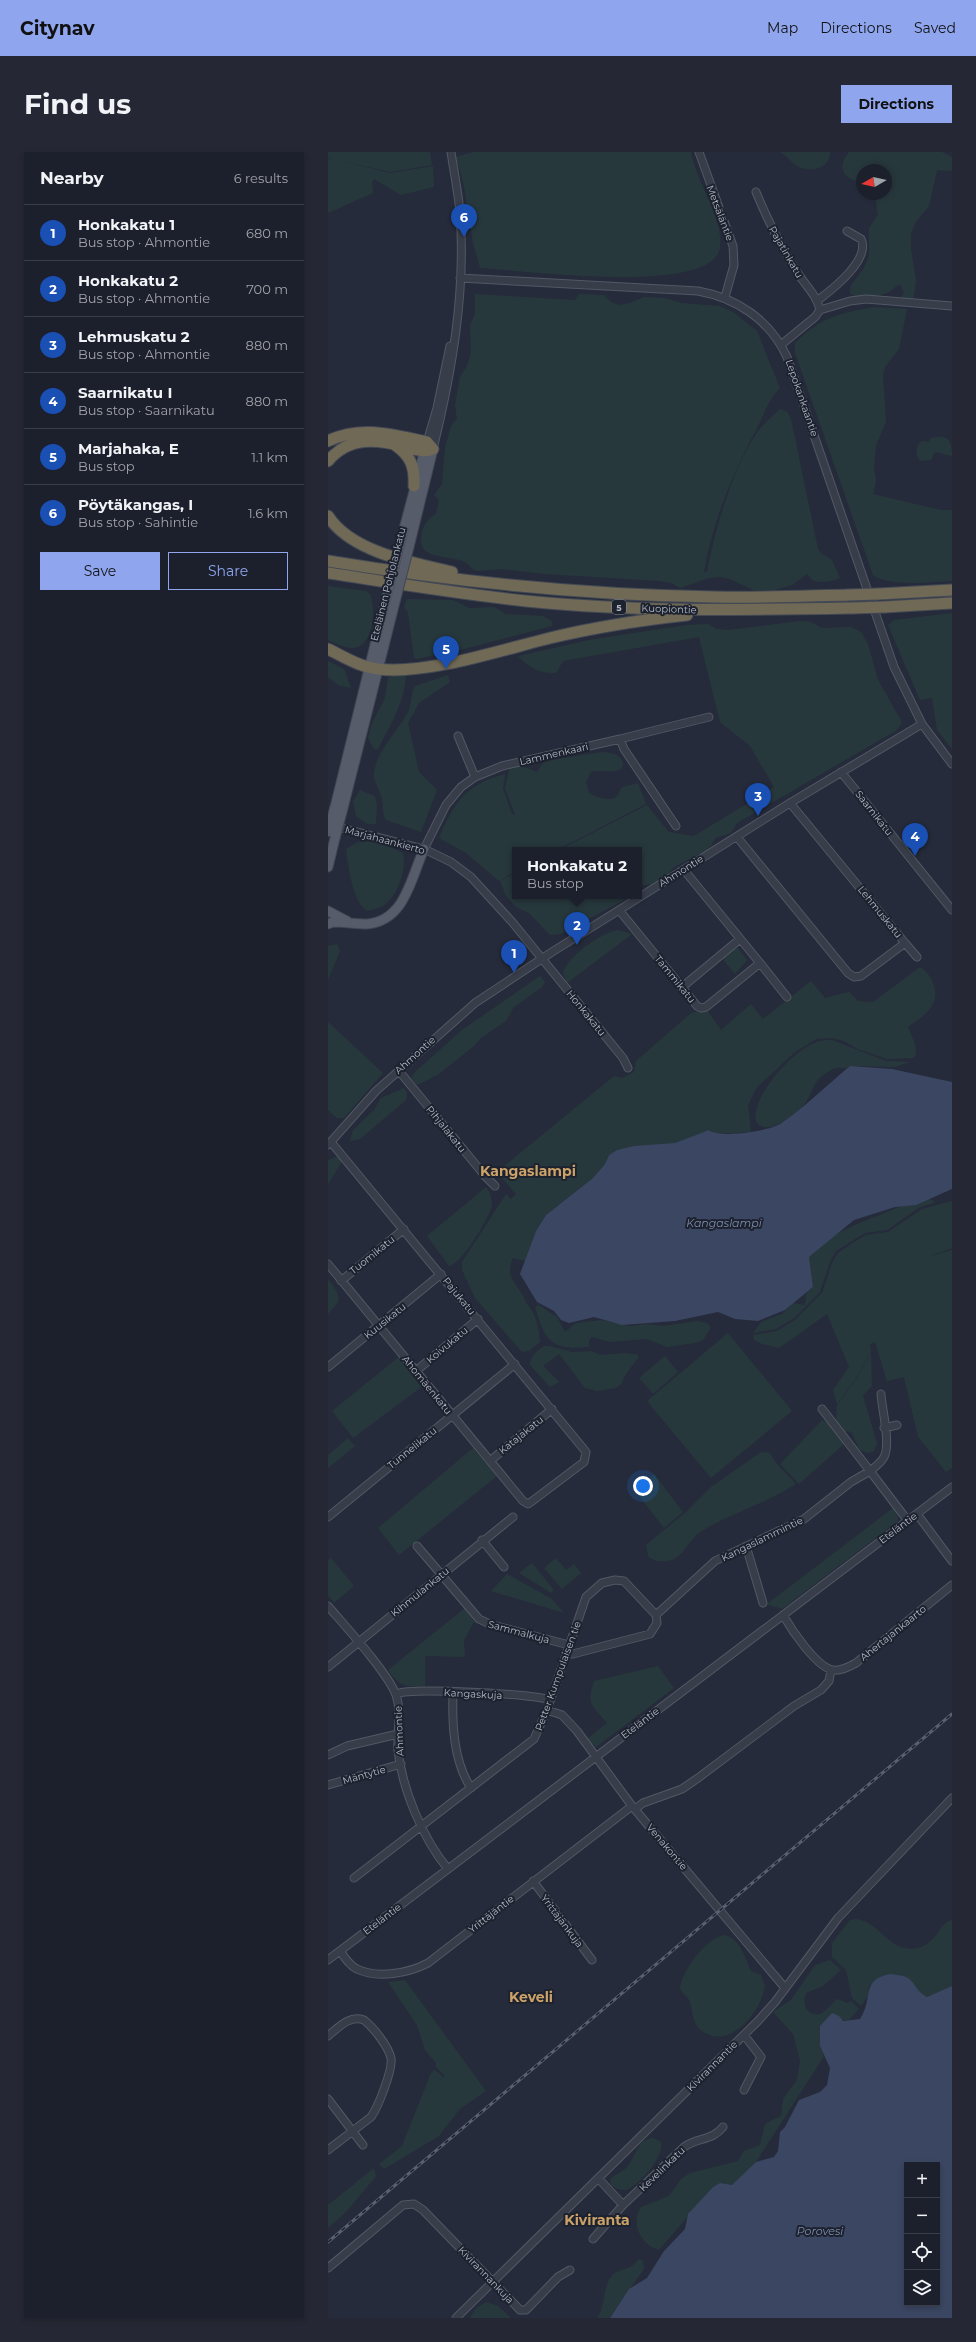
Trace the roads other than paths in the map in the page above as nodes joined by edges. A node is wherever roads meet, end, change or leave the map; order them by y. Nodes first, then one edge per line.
1 (451, 152) edge
2 (699, 152) edge
3 (756, 192) dead end
4 (847, 231) dead end
5 (460, 278) junction
6 (725, 298) junction
7 (818, 300) junction
8 (952, 306) edge
9 (820, 310) junction
10 (782, 344) junction
11 (328, 441) edge
12 (391, 443) junction
13 (428, 448) junction
14 (328, 461) edge
15 (414, 486) junction
16 (328, 516) edge
17 (404, 546) junction
18 (328, 561) edge
19 (328, 573) edge
20 (521, 587) junction
21 (952, 590) edge
22 (952, 603) edge
23 (731, 611) junction
24 (328, 649) edge
25 (373, 668) junction
26 (708, 717) dead end
27 (922, 724) junction
28 (458, 736) dead end
29 (620, 739) junction
30 (952, 764) edge
31 (841, 772) junction
32 (475, 777) junction
33 (790, 803) junction
34 (328, 824) edge
35 (676, 826) dead end
36 (332, 835) edge
37 (737, 837) junction
38 (424, 849) junction
39 (328, 867) edge
40 (684, 870) junction
41 (642, 896) edge
42 (637, 899) edge
43 (619, 910) junction
44 (952, 910) edge
45 (328, 911) edge
46 (350, 922) junction
47 (328, 924) edge
48 (740, 939) junction
49 (905, 943) junction
50 (917, 957) dead end
51 (541, 959) junction
52 (760, 963) junction
53 (681, 988) junction
54 (787, 997) dead end
55 (628, 1068) dead end
56 (399, 1070) junction
57 (329, 1144) edge
58 (495, 1186) dead end
59 (404, 1229) junction
60 (328, 1264) edge
61 (441, 1274) junction
62 (341, 1281) junction
63 (478, 1319) junction
64 (378, 1326) junction
65 (515, 1364) junction
66 (328, 1367) edge
67 (416, 1371) junction
68 (881, 1394) dead end
69 (552, 1410) junction
70 (822, 1410) dead end
71 (452, 1416) junction
72 (897, 1425) dead end
73 (884, 1428) junction
74 (490, 1461) junction
75 (870, 1471) junction
76 (952, 1488) edge
77 (528, 1504) joint
78 (917, 1514) junction
79 (328, 1517) edge
80 (513, 1517) dead end
81 (908, 1521) junction
82 (482, 1540) junction
83 (417, 1546) dead end
84 (746, 1546) junction
85 (952, 1562) edge
86 (504, 1567) dead end
87 (442, 1575) junction
88 (952, 1585) edge
89 (763, 1603) dead end
90 (328, 1606) edge
91 (656, 1615) junction
92 (783, 1615) junction
93 (358, 1642) junction
94 (569, 1645) junction
95 (566, 1653) junction
96 (328, 1667) edge
97 (831, 1670) junction
98 (453, 1692) junction
99 (396, 1694) junction
100 (550, 1700) junction
101 (547, 1710) junction
102 (398, 1734) junction
103 (329, 1753) edge
104 (595, 1757) junction
105 (400, 1764) junction
106 (328, 1785) edge
107 (471, 1788) junction
108 (952, 1798) edge
109 (634, 1807) junction
110 (421, 1826) junction
111 (448, 1869) junction
112 (354, 1878) dead end
113 (533, 1880) junction
114 (340, 1951) junction
115 (328, 1960) edge
116 (592, 1960) dead end
117 (785, 1988) junction
118 (744, 2035) junction
119 (328, 2036) edge
120 (744, 2090) dead end
121 (328, 2099) edge
122 (723, 2127) dead end
123 (353, 2131) junction
124 (363, 2145) dead end
125 (328, 2150) edge
126 (598, 2178) junction
127 (623, 2205) junction
128 (593, 2239) dead end
129 (328, 2268) edge
130 (570, 2270) dead end
131 (493, 2282) junction
132 (456, 2318) edge

1 - 5 street, Eteläinen Pohjolankatu
2 - 6 street, Metsäläntie
3 - 7 street, Pajatinkatu
4 - 7 street
5 - 6 street, Lepokankaantie
5 - 13 street, Eteläinen Pohjolankatu
6 - 10 street, Lepokankaantie
7 - 9 street, Pajatinkatu
8 - 9 street
9 - 10 street
10 - 27 street, Lepokankaantie
11 - 13 highway
12 - 13 highway
12 - 14 highway
12 - 15 highway
13 - 15 main road, Eteläinen Pohjolankatu
13 - 17 main road, Eteläinen Pohjolankatu
15 - 17 main road, Eteläinen Pohjolankatu
16 - 20 highway
17 - 25 main road, Eteläinen Pohjolankatu, bridge
18 - 20 highway, Kuopiontie / 5
19 - 23 highway, Kuopiontie / 5
20 - 21 highway, Kuopiontie / 5, bridge
22 - 23 highway, Kuopiontie / 5, bridge
23 - 25 highway
24 - 25 highway
25 - 36 main road, Eteläinen Pohjolankatu, bridge
26 - 29 street, Lammenkaari
27 - 30 street, Lepokankaantie
27 - 31 street, Ahmontie
28 - 32 street
29 - 32 street, Lammenkaari
29 - 35 street
31 - 33 street, Ahmontie
31 - 44 street, Saarnikatu
32 - 38 street, Lammenkaari
33 - 37 street, Ahmontie
33 - 49 street, Lehmuskatu
34 - 38 street, Marjahaankierto
36 - 39 main road, Eteläinen Pohjolankatu
37 - 40 street, Ahmontie
37 - 49 street, Lehmuskatu
38 - 46 main road
38 - 51 street, Marjahaankierto
40 - 41 street, Ahmontie
40 - 48 street
42 - 43 street, Ahmontie
43 - 51 street, Ahmontie
43 - 53 street, Tammikatu
45 - 46 main road
46 - 47 main road
48 - 52 street
48 - 53 street
49 - 50 street
51 - 55 street, Honkakatu
51 - 56 street, Ahmontie
52 - 53 street, Tammikatu
52 - 54 street
56 - 57 street, Ahmontie
56 - 58 street, Pihjalakatu
57 - 59 street, Pajukatu
59 - 61 street, Pajukatu
59 - 62 street, Tuomikatu
60 - 62 street, Ahomäenkatu
61 - 63 street, Pajukatu
61 - 64 street, Kuusikatu
62 - 64 street, Ahomäenkatu
63 - 65 street, Pajukatu
63 - 67 street, Koivukatu
64 - 66 street, Kuusikatu
64 - 67 street, Ahomäenkatu
65 - 69 street, Pajukatu
65 - 71 street, Tunnelikatu
67 - 71 street, Ahomäenkatu
68 - 73 street, Kangaslammintie
69 - 74 street, Katajakatu
69 - 77 street, Pajukatu
70 - 75 street
71 - 74 street, Ahomäenkatu
71 - 79 street, Tunnelikatu
72 - 73 street
73 - 75 street, Kangaslammintie
74 - 77 street, Ahomäenkatu
75 - 81 street
75 - 84 street, Kangaslammintie
76 - 78 street, Eteläntie
78 - 81 street, Eteläntie
78 - 85 street
80 - 82 street, Kihmulankatu
81 - 92 street, Eteläntie
82 - 86 street
82 - 87 street, Kihmulankatu
83 - 87 street, Sammalkuja
84 - 89 street
84 - 91 street, Kangaslammintie
87 - 93 street, Kihmulankatu
87 - 94 street, Sammalkuja
88 - 97 street, Ahertajankaarto
90 - 93 street, Ahmontie
91 - 94 street, Petter Kumpulaisen tie
91 - 95 street
92 - 97 street
92 - 104 street, Eteläntie
93 - 96 street, Kihmulankatu
93 - 99 street, Ahmontie
94 - 95 street, Petter Kumpulaisen tie
95 - 100 street, Petter Kumpulaisen tie
97 - 109 street, Yrittäjäntie
98 - 99 street, Kangaskuja
98 - 100 street, Kangaskuja
98 - 107 street
99 - 102 street, Ahmontie
100 - 101 street, Petter Kumpulaisen tie
101 - 104 street, Venakontie
101 - 107 street, Petter Kumpulaisen tie
102 - 103 street
102 - 105 street, Ahmontie
104 - 109 street, Venakontie
104 - 111 street, Eteläntie
105 - 106 street, Mäntytie
105 - 110 street, Ahmontie
107 - 110 street, Petter Kumpulaisen tie
108 - 117 street, Kivirannantie
109 - 113 street, Yrittäjäntie
109 - 117 street, Venakontie
110 - 111 street, Ahmontie
110 - 112 street, Petter Kumpulaisen tie
111 - 114 street, Eteläntie
113 - 114 street, Yrittäjäntie
113 - 116 street, Yrittäjänkuja
114 - 115 street, Eteläntie
117 - 118 street, Kivirannantie
118 - 120 street
118 - 126 street, Kivirannantie
119 - 123 street
121 - 123 street
122 - 127 street, Kevelinkatu
123 - 124 street
123 - 125 street
126 - 127 street
126 - 131 street, Kivirannantie
127 - 128 street, Kevelinkatu
129 - 131 street, Kivirannankuja
130 - 131 street, Kivirannankuja
131 - 132 street, Kivirannantie

